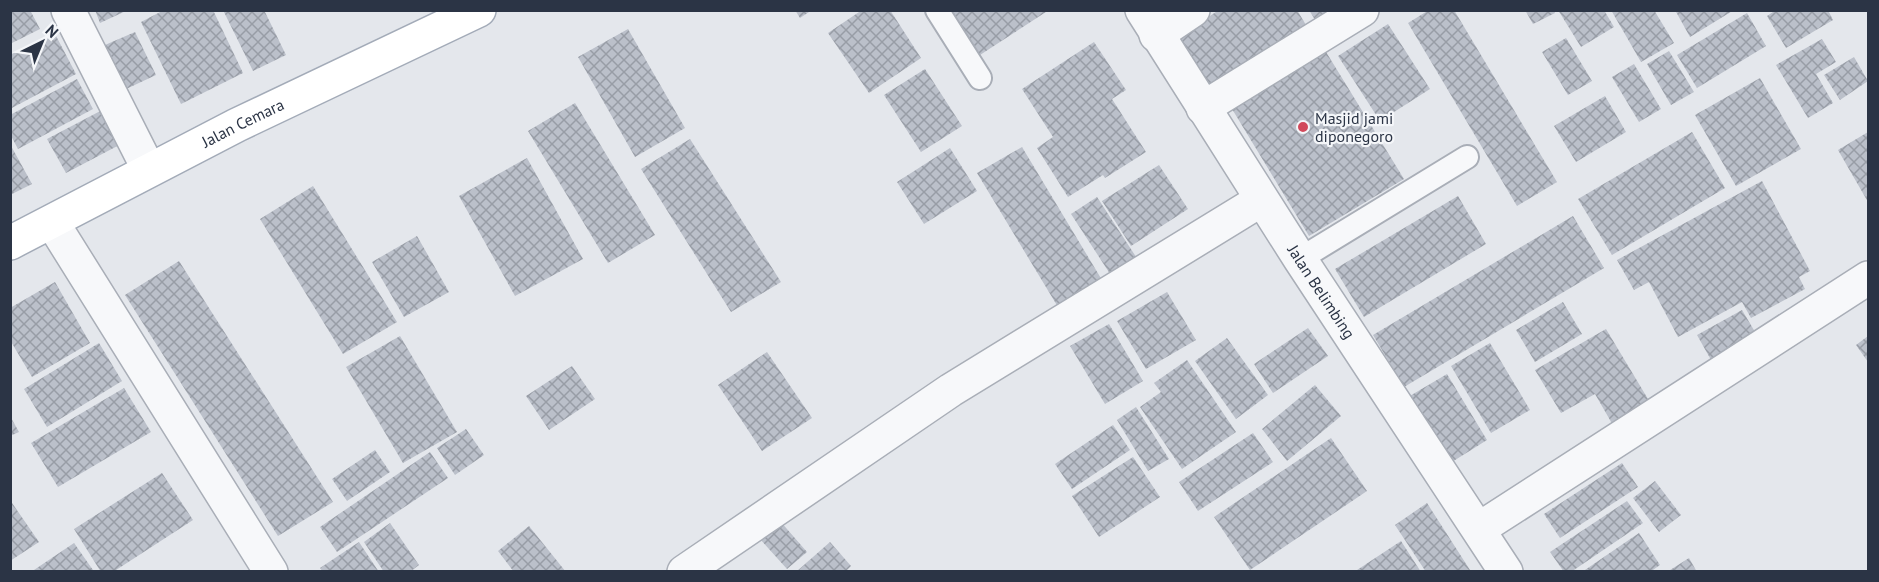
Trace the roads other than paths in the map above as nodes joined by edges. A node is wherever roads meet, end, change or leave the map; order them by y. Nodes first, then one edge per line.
1 (68, 10) edge
2 (480, 10) edge
3 (937, 10) edge
4 (1193, 10) edge
5 (1362, 10) edge
6 (1149, 23) edge
7 (980, 78) dead end
8 (1203, 108) junction
9 (1467, 157) dead end
10 (149, 170) junction
11 (1262, 200) junction
12 (52, 222) junction
13 (10, 243) edge
14 (1300, 260) junction
15 (1869, 278) edge
16 (1479, 529) junction
17 (271, 572) edge
18 (684, 572) edge
19 (1506, 572) edge

1 - 10 street
2 - 10 main road, Jalan Cemara
3 - 7 lane
4 - 6 street
5 - 8 street
6 - 8 street, Jalan Belimbing
8 - 11 street, Jalan Belimbing
9 - 14 lane
10 - 12 main road, Jalan Cemara
11 - 14 street, Jalan Belimbing
11 - 18 street
12 - 13 main road, Jalan Cemara
12 - 17 street
14 - 16 street, Jalan Belimbing
15 - 16 street
16 - 19 street, Jalan Belimbing

